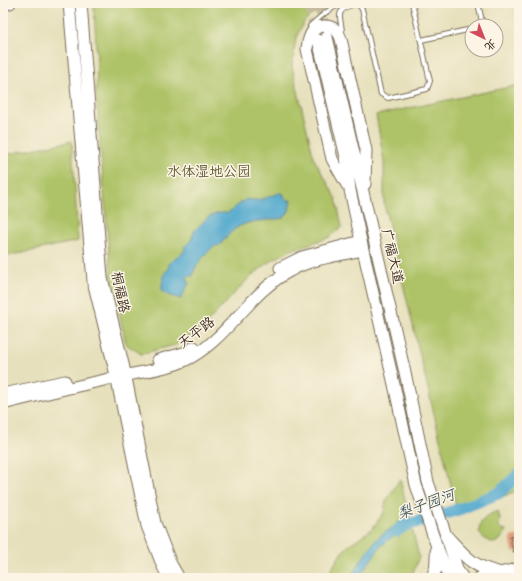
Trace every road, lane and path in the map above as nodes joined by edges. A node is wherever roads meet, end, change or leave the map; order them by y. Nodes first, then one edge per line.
1 (10, 3) edge
2 (69, 3) edge
3 (81, 3) edge
4 (356, 3) edge
5 (412, 3) edge
6 (478, 3) edge
7 (3, 4) edge
8 (481, 18) edge
9 (464, 31) edge
10 (341, 38) junction
11 (421, 40) junction
12 (307, 49) junction
13 (350, 190) junction
14 (364, 197) junction
15 (362, 246) junction
16 (120, 373) junction
17 (3, 394) edge
18 (3, 404) edge
19 (444, 530) junction
20 (437, 547) junction
21 (519, 569) edge
22 (500, 573) junction
23 (169, 578) edge
24 (179, 578) edge
25 (432, 578) edge
26 (450, 578) edge
27 (463, 578) edge
28 (480, 578) edge

1 - 7 street
2 - 16 street, 桐福路
3 - 16 street, 桐福路
4 - 10 lane
4 - 11 lane
4 - 12 lane
5 - 11 lane
6 - 8 lane
9 - 11 lane
10 - 12 street
10 - 14 street
12 - 13 street
13 - 14 street, 广福大道
13 - 15 street, 广福大道
14 - 19 street, 广福大道
15 - 16 street, 天平路
15 - 20 street, 广福大道
16 - 17 street, 天平路
16 - 18 street, 天平路
16 - 23 street, 桐福路
16 - 24 street, 桐福路
19 - 22 main road
19 - 27 street
20 - 25 main road
20 - 26 street
21 - 22 main road
22 - 28 main road

